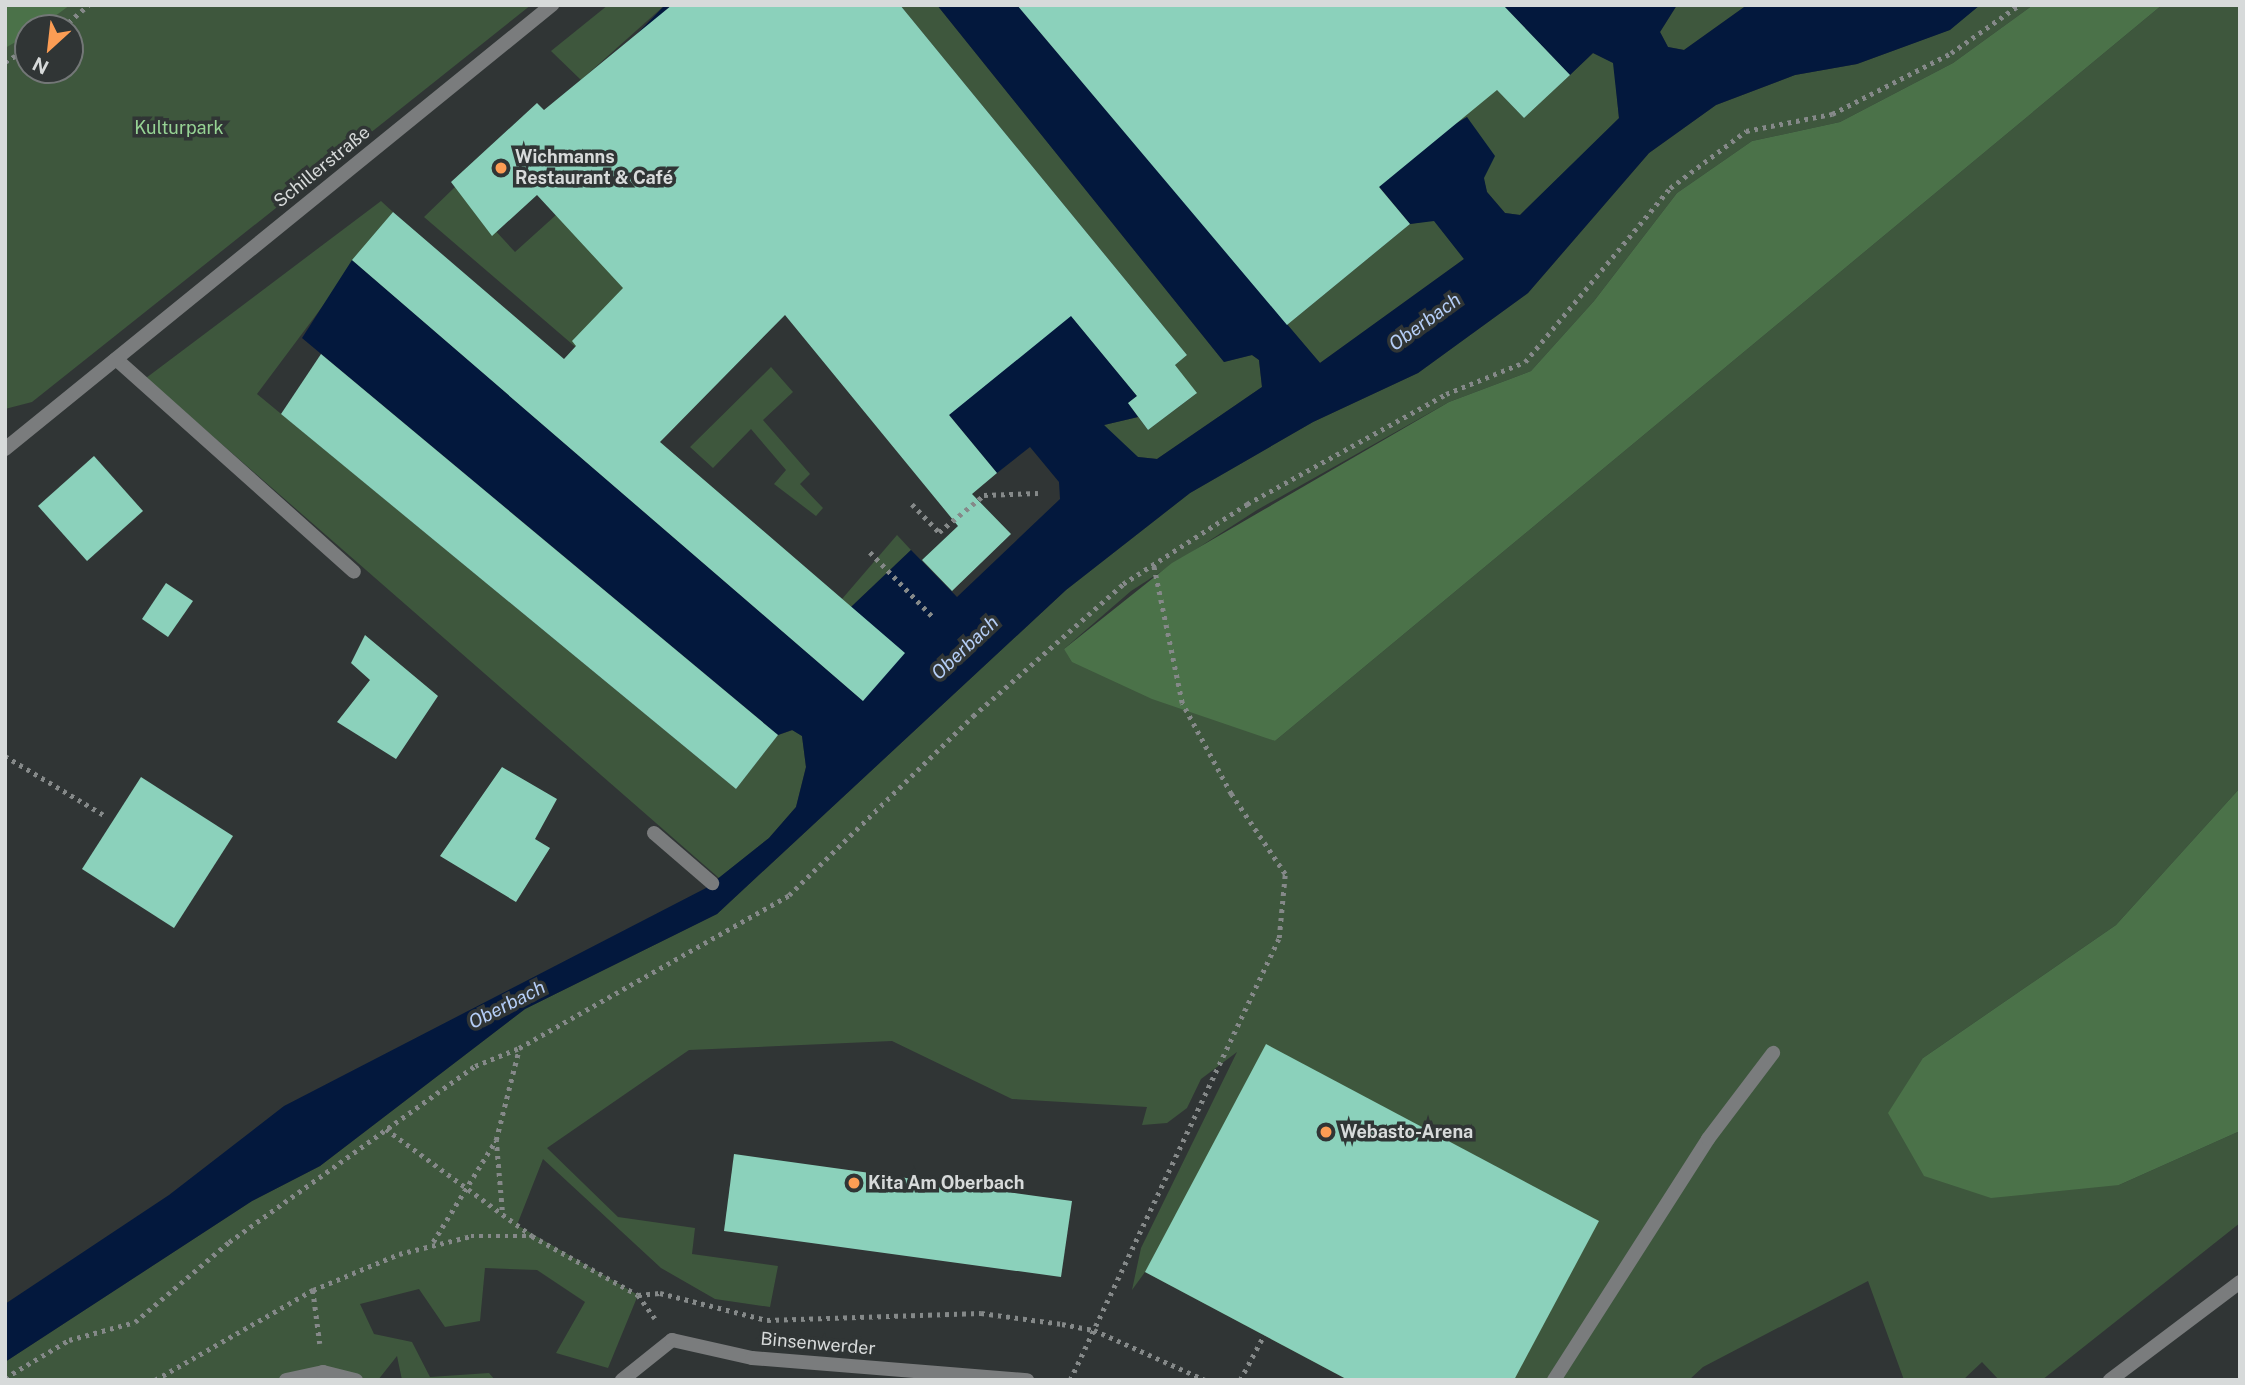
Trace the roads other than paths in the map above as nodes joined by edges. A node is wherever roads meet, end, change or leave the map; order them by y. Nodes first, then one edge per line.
1 (552, 5) edge
2 (116, 359) junction
3 (5, 449) edge
4 (354, 572) dead end
5 (654, 833) dead end
6 (712, 883) dead end
7 (1773, 1053) dead end
8 (2240, 1282) edge
9 (286, 1380) edge
10 (356, 1380) edge
11 (622, 1380) edge
12 (1027, 1380) edge
13 (1554, 1380) edge
14 (2110, 1380) edge

1 - 2 street, Schillerstraße
2 - 3 street, Schillerstraße
2 - 4 street
5 - 6 street
7 - 13 street
8 - 14 street
9 - 10 street
11 - 12 street, Binsenwerder

